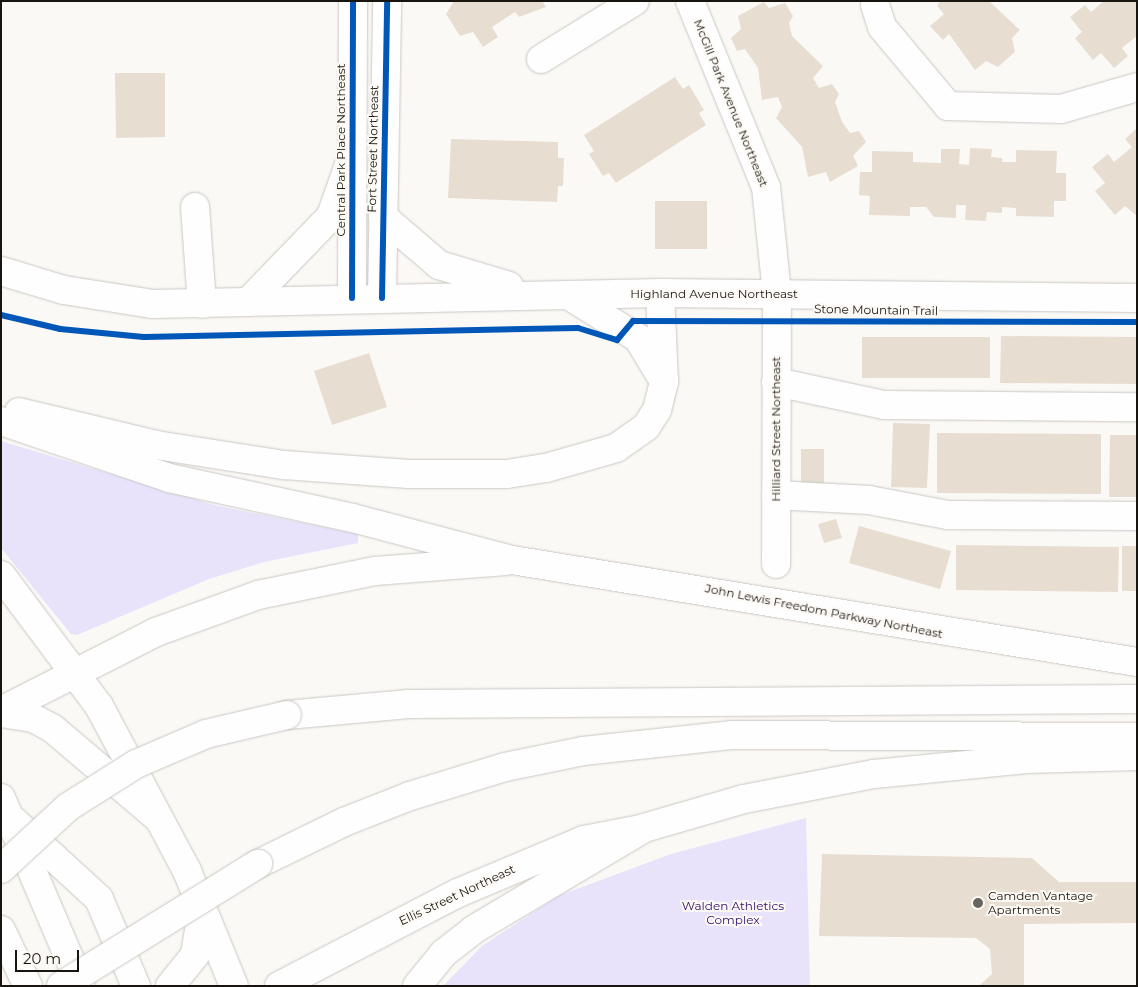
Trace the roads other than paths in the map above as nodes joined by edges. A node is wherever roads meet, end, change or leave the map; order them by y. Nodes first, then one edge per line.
1 (353, 1) edge
2 (387, 1) edge
3 (635, 1) edge
4 (690, 1) edge
5 (874, 3) edge
6 (542, 59) dead end
7 (1137, 88) edge
8 (352, 156) junction
9 (195, 207) dead end
10 (383, 217) junction
11 (1, 270) edge
12 (660, 293) junction
13 (777, 294) junction
14 (562, 295) junction
15 (352, 298) junction
16 (382, 298) junction
17 (1137, 298) edge
18 (248, 302) junction
19 (202, 304) junction
20 (664, 381) junction
21 (776, 382) junction
22 (1, 407) edge
23 (1137, 407) edge
24 (1, 420) edge
25 (776, 495) junction
26 (1137, 516) edge
27 (512, 560) junction
28 (776, 564) dead end
29 (1, 575) edge
30 (1137, 662) edge
31 (74, 673) junction
32 (1137, 699) edge
33 (14, 711) edge
34 (1137, 736) edge
35 (1137, 756) edge
36 (1, 798) edge
37 (161, 820) junction
38 (14, 821) junction
39 (644, 828) junction
40 (1, 869) edge
41 (192, 881) junction
42 (1, 930) edge
43 (28, 986) edge
44 (60, 986) edge
45 (81, 986) edge
46 (136, 986) edge
47 (170, 986) edge
48 (234, 986) edge
49 (279, 986) edge
50 (417, 986) edge

1 - 8 main road, Central Park Place Northeast
2 - 10 main road, Fort Street Northeast
3 - 6 main road
4 - 13 main road, McGill Park Avenue Northeast
5 - 7 main road
8 - 15 main road, Central Park Place Northeast
8 - 18 main road
9 - 19 main road
10 - 14 main road
10 - 16 main road, Fort Street Northeast
11 - 19 main road, Highland Avenue Northeast
12 - 13 main road, Highland Avenue Northeast
12 - 14 main road, Highland Avenue Northeast
12 - 20 main road
13 - 17 main road, Highland Avenue Northeast
13 - 21 main road, Hilliard Street Northeast
14 - 16 main road, Highland Avenue Northeast
14 - 20 main road
15 - 16 main road, Highland Avenue Northeast
15 - 18 main road, Highland Avenue Northeast
18 - 19 main road, Highland Avenue Northeast
20 - 22 main road
21 - 23 main road
21 - 25 main road, Hilliard Street Northeast
24 - 27 main road
25 - 26 main road
25 - 28 main road, Hilliard Street Northeast
27 - 30 main road, John Lewis Freedom Parkway Northeast
27 - 31 main road
29 - 31 main road
31 - 33 main road
31 - 37 main road
32 - 40 main road, bridge
33 - 37 main road
34 - 44 main road, bridge
35 - 39 main road
36 - 38 main road
37 - 41 main road
38 - 45 main road
38 - 46 main road
39 - 49 main road, Ellis Street Northeast
39 - 50 main road
41 - 47 main road
41 - 48 main road
42 - 43 main road

